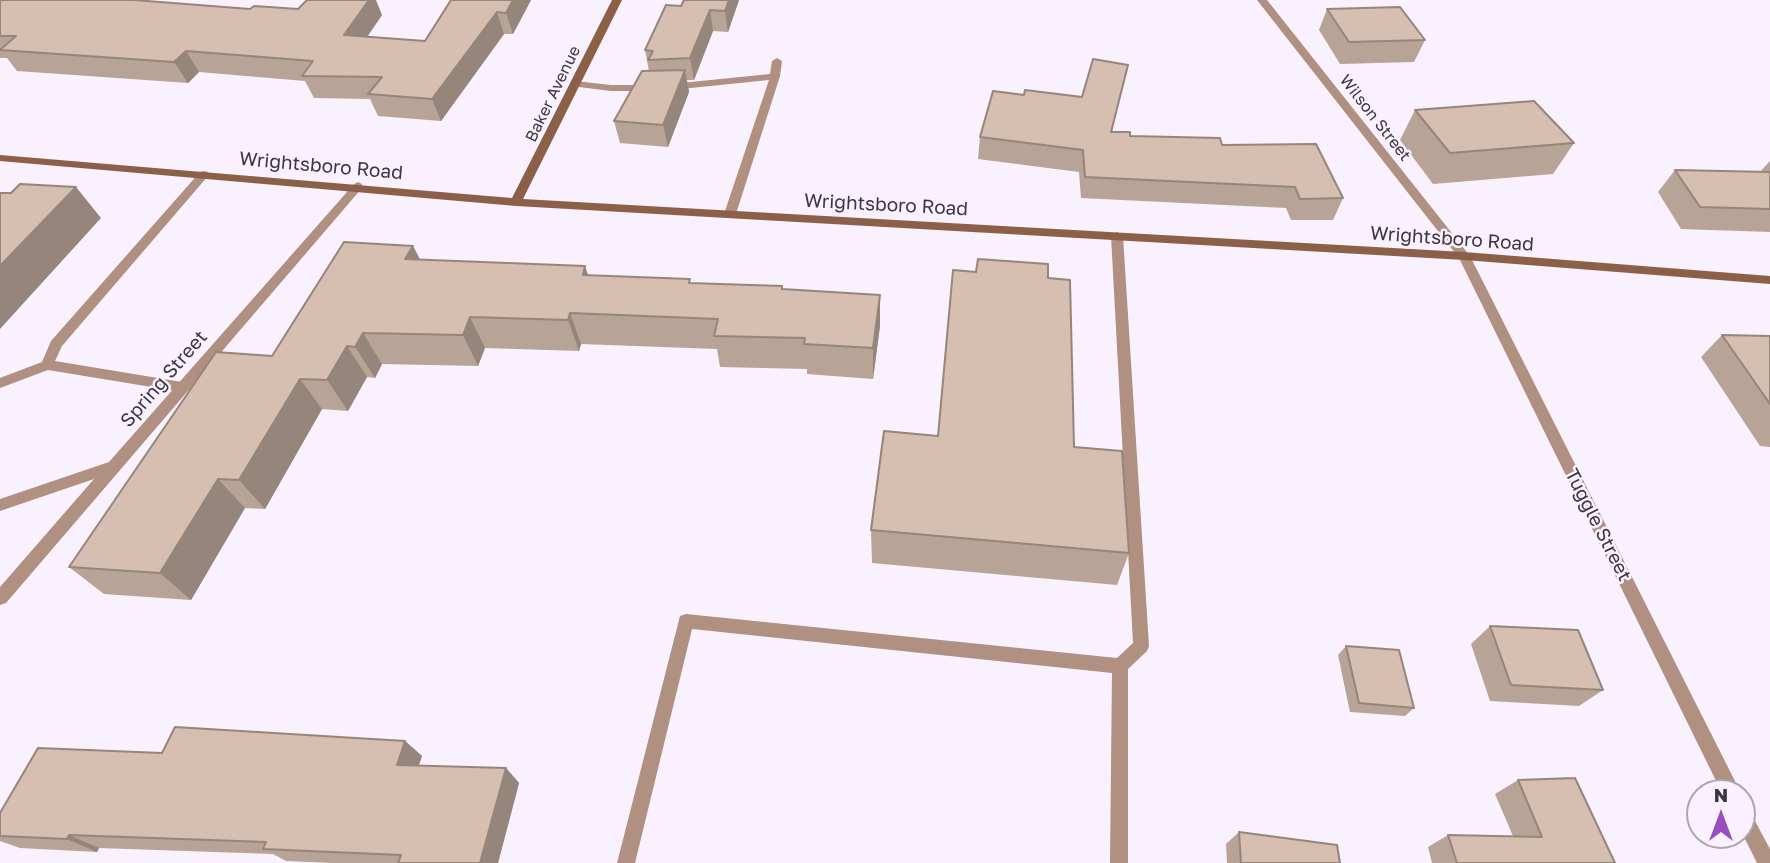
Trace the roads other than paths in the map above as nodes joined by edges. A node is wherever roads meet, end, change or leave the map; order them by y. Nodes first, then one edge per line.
1 (617, 0) edge
2 (1262, 0) edge
3 (777, 61) dead end
4 (775, 76) junction
5 (575, 84) junction
6 (0, 158) edge
7 (204, 174) junction
8 (358, 186) junction
9 (516, 202) junction
10 (730, 214) junction
11 (1118, 236) junction
12 (1464, 256) junction
13 (1770, 280) edge
14 (47, 365) junction
15 (0, 383) edge
16 (182, 387) junction
17 (111, 467) junction
18 (0, 505) edge
19 (0, 598) edge
20 (1120, 666) junction
21 (1725, 779) edge
22 (1756, 841) edge
23 (626, 863) edge
24 (1119, 863) edge
25 (1767, 863) edge

1 - 5 main road, Baker Avenue
2 - 12 street, Wilson Street
3 - 4 street
4 - 5 street
4 - 10 street
5 - 9 main road, Baker Avenue
6 - 7 main road, Wrightsboro Road
7 - 8 main road, Wrightsboro Road
7 - 14 street
8 - 9 main road, Wrightsboro Road
8 - 16 street, Spring Street
9 - 10 main road, Wrightsboro Road
10 - 11 main road, Wrightsboro Road
11 - 12 main road, Wrightsboro Road
11 - 20 street
12 - 13 main road, Wrightsboro Road
12 - 21 street, Tuggle Street
14 - 15 street
14 - 16 street
16 - 17 street, Spring Street
17 - 18 street
17 - 19 street, Spring Street
20 - 23 street
20 - 24 street
22 - 25 street

